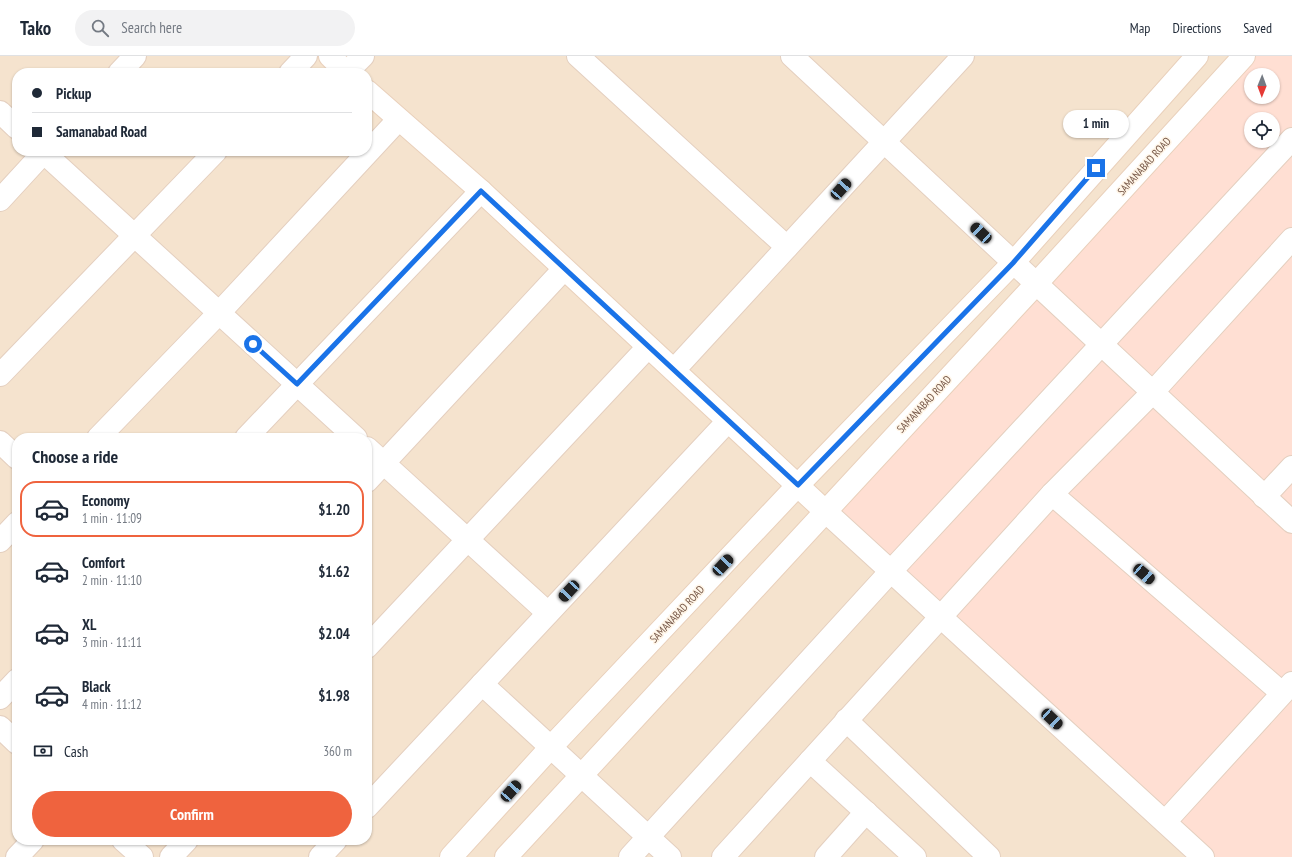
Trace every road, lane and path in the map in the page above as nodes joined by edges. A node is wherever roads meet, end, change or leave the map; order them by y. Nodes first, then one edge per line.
1 (135, 56) edge
2 (306, 56) edge
3 (330, 56) edge
4 (363, 56) edge
5 (578, 56) edge
6 (792, 56) edge
7 (963, 56) edge
8 (1197, 56) edge
9 (1244, 56) edge
10 (124, 68) edge
11 (295, 68) edge
12 (342, 68) edge
13 (352, 68) edge
14 (372, 96) edge
15 (0, 112) edge
16 (398, 120) junction
17 (12, 123) edge
18 (1292, 139) edge
19 (884, 142) junction
20 (372, 148) edge
21 (40, 156) edge
22 (49, 156) edge
23 (211, 156) edge
24 (365, 156) edge
25 (481, 191) junction
26 (0, 200) edge
27 (136, 237) junction
28 (1292, 239) edge
29 (787, 247) junction
30 (1013, 263) junction
31 (564, 269) junction
32 (1036, 284) junction
33 (219, 313) junction
34 (1101, 346) junction
35 (648, 347) junction
36 (674, 370) junction
37 (0, 375) edge
38 (297, 384) junction
39 (1152, 393) junction
40 (728, 421) junction
41 (103, 433) edge
42 (251, 433) edge
43 (351, 433) edge
44 (0, 442) edge
45 (12, 453) edge
46 (372, 453) edge
47 (383, 463) junction
48 (1292, 467) edge
49 (372, 475) edge
50 (798, 485) junction
51 (1052, 494) junction
52 (1264, 497) junction
53 (825, 510) junction
54 (1292, 522) edge
55 (12, 528) edge
56 (467, 540) junction
57 (0, 541) edge
58 (891, 571) junction
59 (548, 614) junction
60 (940, 616) junction
61 (372, 642) edge
62 (482, 684) junction
63 (12, 685) edge
64 (1287, 688) edge
65 (0, 698) edge
66 (846, 720) junction
67 (0, 727) edge
68 (12, 738) edge
69 (551, 747) junction
70 (810, 761) junction
71 (581, 775) junction
72 (372, 802) edge
73 (866, 812) junction
74 (1165, 822) junction
75 (648, 837) junction
76 (28, 845) edge
77 (129, 845) edge
78 (182, 845) edge
79 (331, 845) edge
80 (17, 857) edge
81 (142, 857) edge
82 (171, 857) edge
83 (320, 857) edge
84 (452, 857) edge
85 (506, 857) edge
86 (630, 857) edge
87 (670, 857) edge
88 (723, 857) edge
89 (826, 857) edge
90 (915, 857) edge
91 (989, 857) edge
92 (1203, 857) edge

1 - 10 street
2 - 11 street
3 - 12 street
4 - 13 street
5 - 29 street
6 - 19 street
7 - 19 street
8 - 30 street, SAMANABAD ROAD
9 - 32 street, SAMANABAD ROAD
14 - 16 street
15 - 17 street
16 - 20 street
16 - 25 street
18 - 34 street
19 - 29 street
19 - 30 street
21 - 26 street
22 - 27 street
23 - 27 street
24 - 33 street
25 - 31 street
25 - 38 street
27 - 33 street
27 - 37 street
28 - 39 street
29 - 36 street
30 - 32 street
30 - 50 street, SAMANABAD ROAD
31 - 35 street
31 - 47 street
32 - 34 street
32 - 53 street, SAMANABAD ROAD
33 - 38 street
33 - 41 street
34 - 39 street
34 - 58 street
35 - 36 street
35 - 56 street
36 - 40 street
38 - 42 street
38 - 43 street
39 - 51 street
39 - 52 street
40 - 50 street
40 - 59 street
44 - 45 street
46 - 47 street
47 - 49 street
47 - 56 street
48 - 52 street
50 - 53 street
50 - 69 street, SAMANABAD ROAD
51 - 60 street
51 - 64 street
52 - 54 street
53 - 58 street
53 - 71 street, SAMANABAD ROAD
55 - 57 street
56 - 59 street
56 - 61 street
58 - 60 street
58 - 75 street
59 - 62 street
60 - 66 street
60 - 74 street
62 - 69 street
62 - 72 street
63 - 65 street
64 - 74 street
66 - 70 street
66 - 91 street
67 - 68 street
69 - 71 street
69 - 84 street, SAMANABAD ROAD
70 - 73 street
70 - 88 street
71 - 75 street
71 - 85 street, SAMANABAD ROAD
73 - 89 street
73 - 90 street
74 - 92 street
75 - 86 street
75 - 87 street
76 - 80 street
77 - 81 street
78 - 82 street
79 - 83 street

